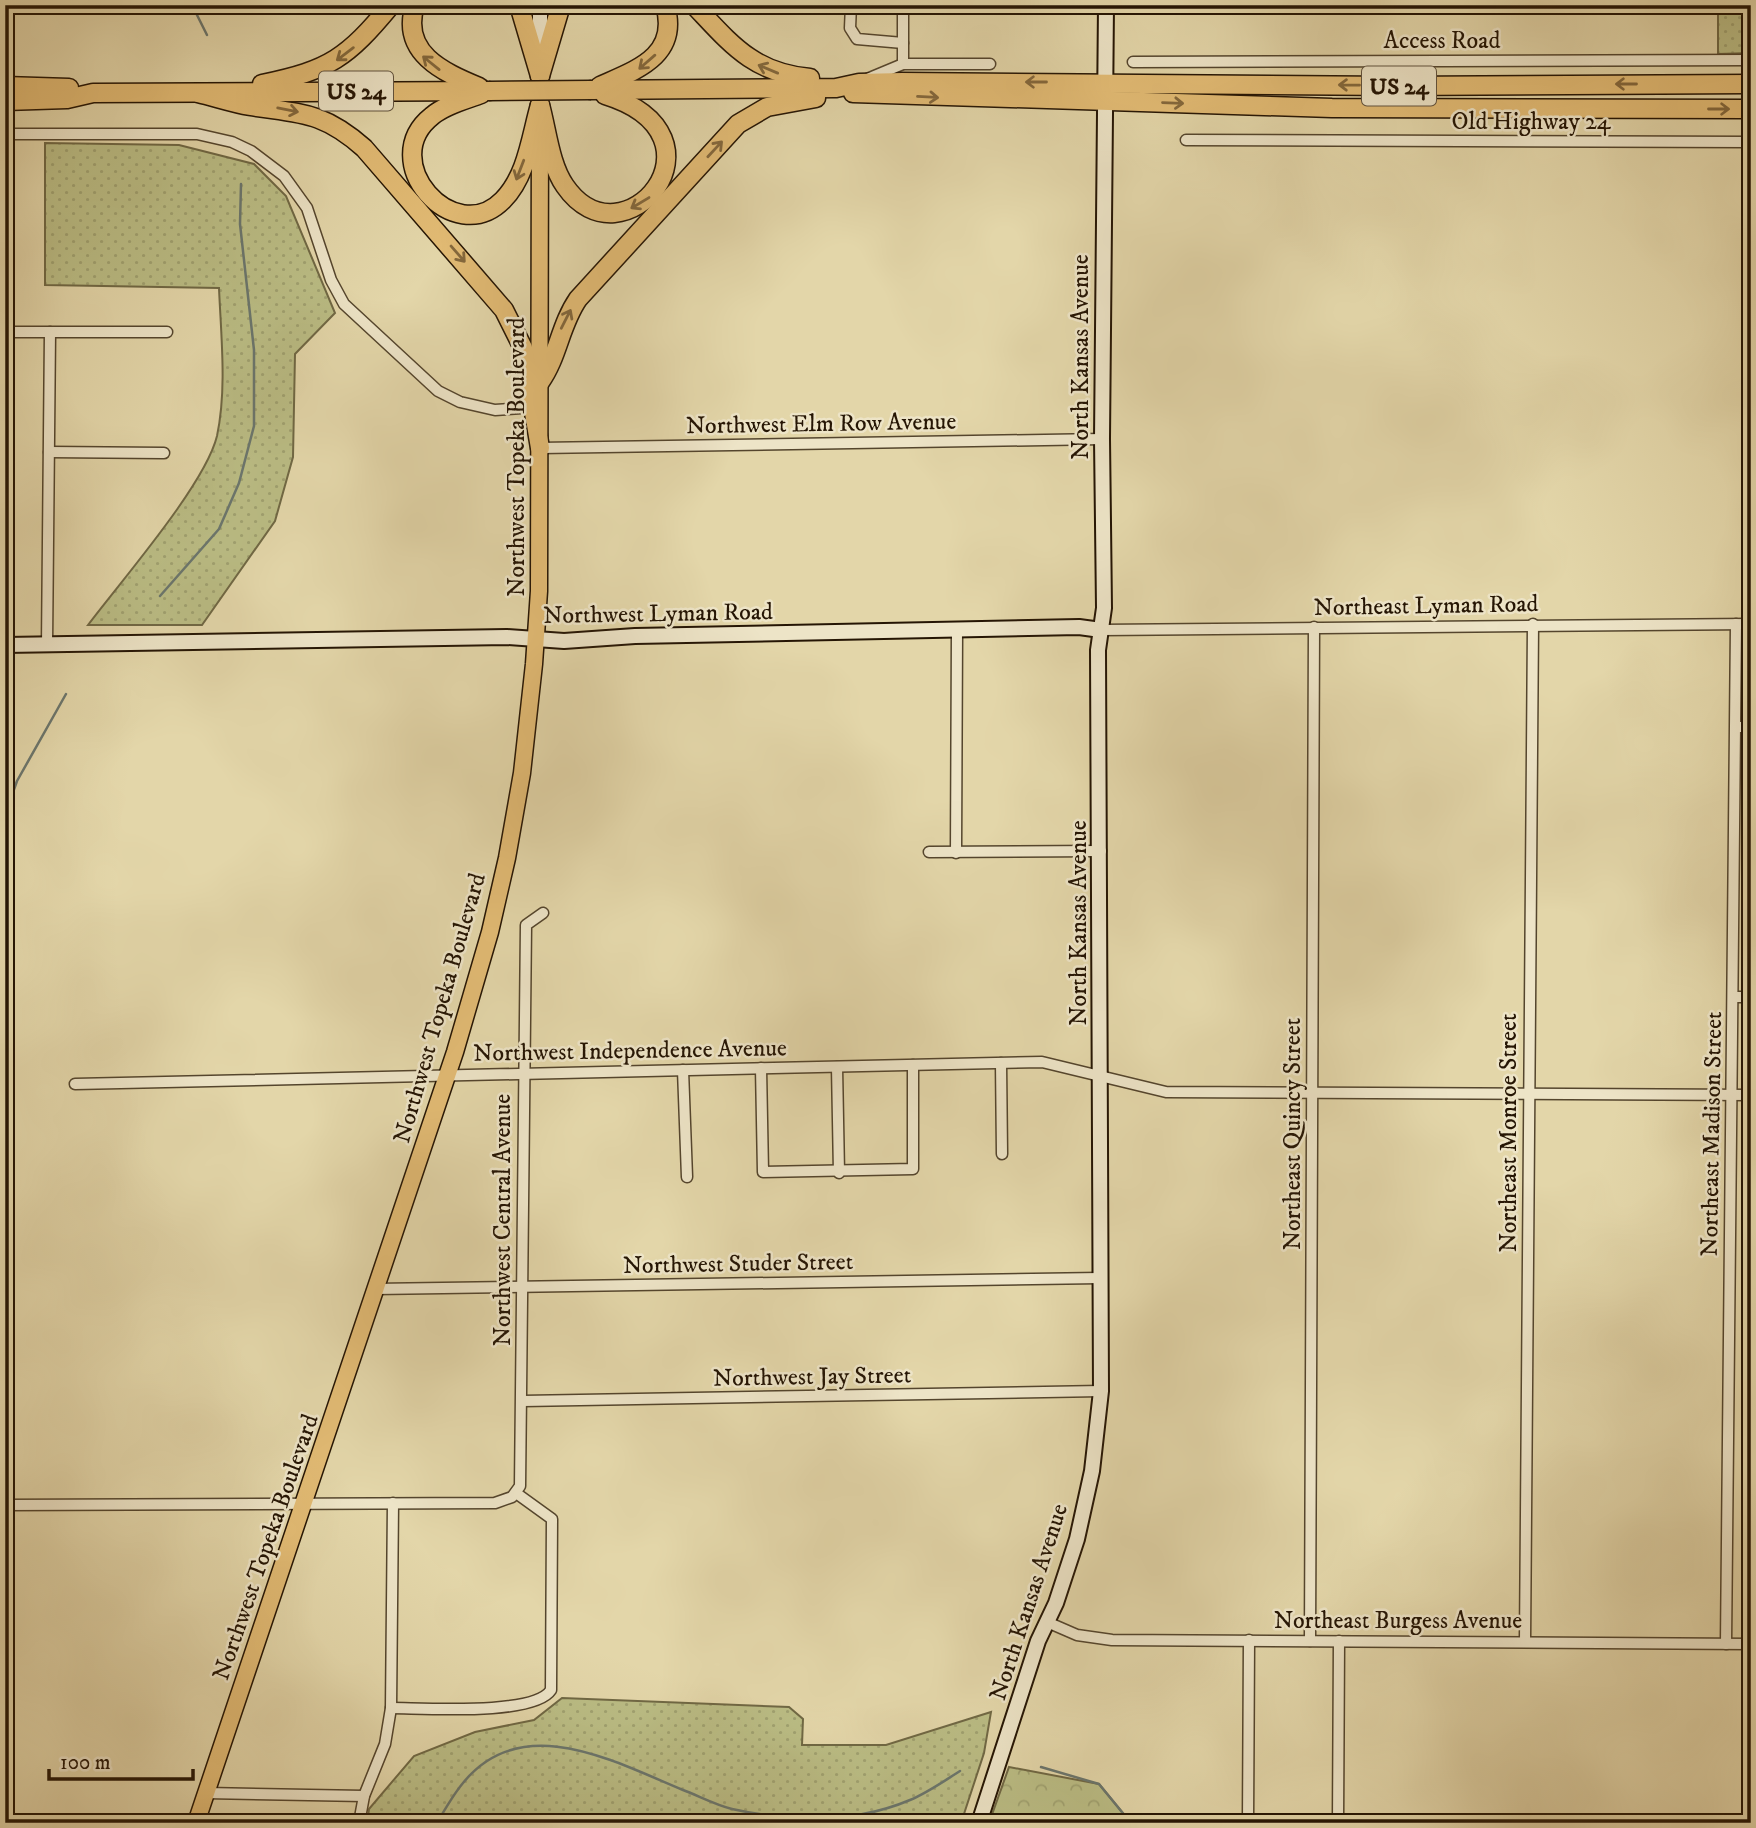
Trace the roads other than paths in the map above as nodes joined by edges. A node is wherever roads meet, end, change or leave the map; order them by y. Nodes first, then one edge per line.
1 (391, 5) edge
2 (415, 5) edge
3 (519, 5) edge
4 (540, 5) edge
5 (561, 5) edge
6 (665, 5) edge
7 (694, 5) edge
8 (851, 5) edge
9 (903, 5) edge
10 (1106, 5) edge
11 (903, 43) junction
12 (1751, 60) edge
13 (1133, 62) dead end
14 (903, 64) junction
15 (989, 64) dead end
16 (540, 76) junction
17 (1105, 83) junction
18 (1751, 84) edge
19 (5, 86) edge
20 (856, 88) junction
21 (591, 90) junction
22 (489, 91) junction
23 (224, 92) junction
24 (93, 93) junction
25 (198, 93) junction
26 (5, 101) edge
27 (1105, 101) junction
28 (540, 105) junction
29 (1751, 109) edge
30 (5, 134) edge
31 (1186, 140) dead end
32 (1751, 142) edge
33 (5, 332) edge
34 (50, 332) junction
35 (167, 332) dead end
36 (540, 382) junction
37 (537, 407) junction
38 (1102, 439) junction
39 (540, 448) junction
40 (49, 452) junction
41 (164, 453) dead end
42 (1533, 624) junction
43 (1736, 624) junction
44 (1751, 624) edge
45 (1314, 627) junction
46 (1101, 630) junction
47 (957, 631) junction
48 (536, 639) junction
49 (5, 645) edge
50 (47, 645) junction
51 (1736, 727) junction
52 (1751, 727) edge
53 (1101, 851) junction
54 (929, 852) dead end
55 (956, 853) junction
56 (543, 913) dead end
57 (1733, 997) junction
58 (1751, 997) edge
59 (1001, 1063) junction
60 (914, 1065) junction
61 (837, 1066) junction
62 (761, 1068) junction
63 (683, 1070) junction
64 (523, 1074) junction
65 (447, 1075) junction
66 (1101, 1075) junction
67 (75, 1084) dead end
68 (1313, 1092) junction
69 (1528, 1094) junction
70 (1732, 1094) junction
71 (1751, 1095) edge
72 (1002, 1154) dead end
73 (839, 1172) junction
74 (687, 1177) dead end
75 (1100, 1278) junction
76 (523, 1287) junction
77 (375, 1289) junction
78 (1101, 1391) junction
79 (523, 1401) junction
80 (516, 1493) junction
81 (304, 1503) junction
82 (393, 1503) junction
83 (5, 1505) edge
84 (1047, 1622) junction
85 (1249, 1640) junction
86 (1310, 1641) junction
87 (1339, 1641) junction
88 (1525, 1642) junction
89 (1726, 1644) junction
90 (1751, 1644) edge
91 (391, 1708) junction
92 (206, 1793) junction
93 (364, 1796) junction
94 (196, 1823) edge
95 (359, 1823) edge
96 (979, 1823) edge
97 (1248, 1823) edge
98 (1338, 1823) edge

1 -> 23 highway
22 -> 2 highway
3 - 16 highway
4 - 16 main road, Northwest Topeka Boulevard
5 - 16 highway
6 -> 21 highway
20 -> 7 highway
8 - 11 street
9 - 11 street
10 - 17 main road, North Kansas Avenue
11 - 14 street
12 - 13 street, Access Road
14 - 15 street
14 - 20 street
16 - 28 main road, Northwest Topeka Boulevard
18 -> 17 highway, US 24
17 -> 20 highway, US 24
17 - 27 main road, North Kansas Avenue
19 - 24 highway, US 24
20 - 21 highway, US 24
20 -> 27 highway, US 24
36 -> 20 highway
21 - 22 highway, US 24, bridge
21 -> 28 highway
22 - 23 highway, US 24
28 -> 22 highway
23 - 25 highway, US 24
24 - 25 highway, US 24
24 - 26 highway, US 24
25 -> 37 highway
27 -> 29 highway, US 24
27 - 38 main road, North Kansas Avenue
28 - 36 main road, Northwest Topeka Boulevard
30 - 37 street
31 - 32 street, Old Highway 24
33 - 34 street
34 - 35 street
34 - 40 street
36 - 37 main road, Northwest Topeka Boulevard
37 - 39 highway
38 - 39 street, Northwest Elm Row Avenue
38 - 46 main road, North Kansas Avenue
39 - 48 main road, Northwest Topeka Boulevard
40 - 41 street
40 - 50 street
42 - 43 street, Northeast Lyman Road
42 - 45 street, Northeast Lyman Road
42 - 69 street, Northeast Monroe Street
43 - 44 street, Northeast Lyman Road
43 - 51 street, Northeast Madison Street
45 - 46 street, Northeast Lyman Road
45 - 68 street, Northeast Quincy Street
46 - 47 main road, Northwest Lyman Road
46 - 53 main road, North Kansas Avenue
47 - 48 main road, Northwest Lyman Road
47 - 55 street
48 - 50 main road, Northwest Lyman Road
48 - 65 main road, Northwest Topeka Boulevard
49 - 50 main road, Northwest Lyman Road
51 - 52 street
51 - 57 street, Northeast Madison Street
53 - 55 street
53 - 66 main road, North Kansas Avenue
54 - 55 street
56 - 64 street, Northwest Central Avenue
57 - 58 street
57 - 70 street, Northeast Madison Street
59 - 60 street, Northwest Independence Avenue
59 - 66 street, Northwest Independence Avenue
59 - 72 street
60 - 61 street, Northwest Independence Avenue
60 - 73 street
61 - 62 street, Northwest Independence Avenue
61 - 73 street
62 - 63 street, Northwest Independence Avenue
62 - 73 street
63 - 64 street, Northwest Independence Avenue
63 - 74 street
64 - 65 street, Northwest Independence Avenue
64 - 76 street, Northwest Central Avenue
65 - 67 street, Northwest Independence Avenue
65 - 77 main road, Northwest Topeka Boulevard
66 - 68 street, Northwest Independence Avenue
66 - 75 main road, North Kansas Avenue
68 - 69 street, Northwest Independence Avenue
68 - 86 street, Northeast Quincy Street
69 - 70 street, Northwest Independence Avenue
69 - 88 street, Northeast Monroe Street
70 - 71 street, Northwest Independence Avenue
70 - 89 street, Northeast Madison Street
75 - 76 street, Northwest Studer Street
75 - 78 main road, North Kansas Avenue
76 - 77 street, Northwest Studer Street
76 - 79 street, Northwest Central Avenue
77 - 81 main road, Northwest Topeka Boulevard
78 - 79 street, Northwest Jay Street
78 - 84 main road, North Kansas Avenue
79 - 80 street, Northwest Central Avenue
80 - 82 street
80 - 91 street
81 - 82 street
81 - 83 street
81 - 92 main road, Northwest Topeka Boulevard
82 - 91 street
84 - 85 street, Northeast Burgess Avenue
84 - 96 main road, North Kansas Avenue
85 - 86 street, Northeast Burgess Avenue
85 - 97 street
86 - 87 street, Northeast Burgess Avenue
87 - 88 street, Northeast Burgess Avenue
87 - 98 street
88 - 89 street, Northeast Burgess Avenue
89 - 90 street, Northeast Burgess Avenue
91 - 93 street
92 - 93 street
92 - 94 main road, Northwest Topeka Boulevard
93 - 95 street

